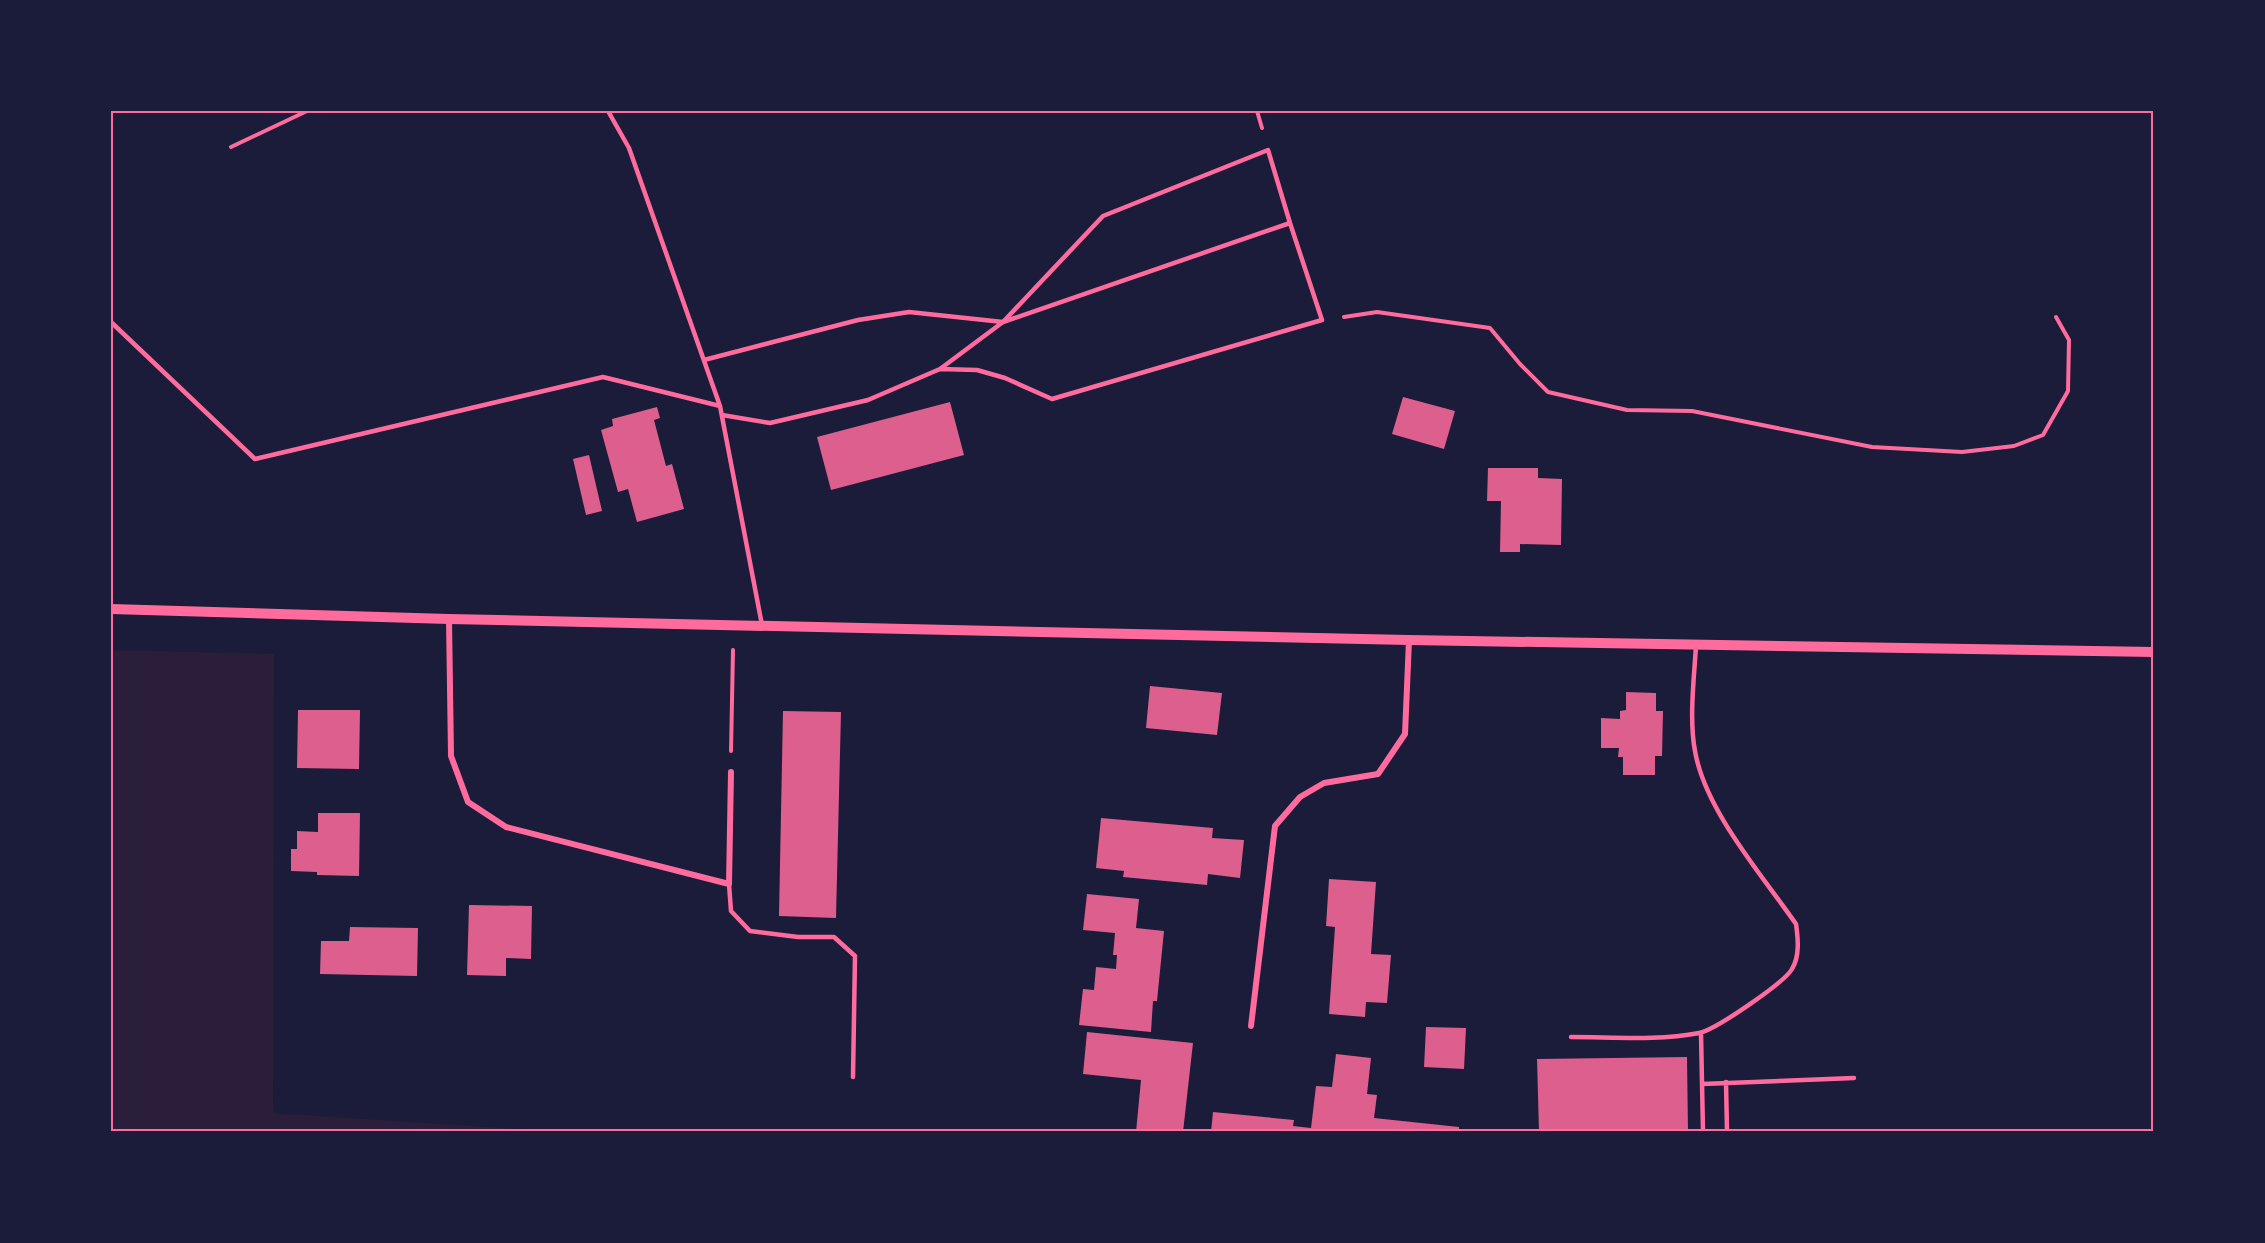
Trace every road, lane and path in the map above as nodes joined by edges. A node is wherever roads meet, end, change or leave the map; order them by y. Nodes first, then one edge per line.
1 (307, 111) edge
2 (608, 111) edge
3 (231, 147) dead end
4 (1290, 223) junction
5 (2056, 317) dead end
6 (1322, 320) junction
7 (111, 322) edge
8 (1003, 322) junction
9 (704, 360) junction
10 (940, 369) junction
11 (720, 406) junction
12 (722, 415) junction
13 (111, 609) edge
14 (449, 619) junction
15 (733, 625) junction
16 (762, 625) junction
17 (1409, 640) junction
18 (1696, 643) junction
19 (2154, 652) edge
20 (731, 772) joint
21 (729, 884) junction
22 (1251, 1026) dead end
23 (1701, 1033) junction
24 (1571, 1036) dead end
25 (853, 1077) dead end
26 (1854, 1078) dead end
27 (1726, 1082) junction
28 (1702, 1084) junction
29 (1703, 1132) edge
30 (1727, 1132) edge

1 - 3 path
2 - 9 lane
4 - 6 lane
4 - 8 lane
4 - 8 lane
5 - 6 path
6 - 10 lane
7 - 11 lane
8 - 9 lane
8 - 10 lane
9 - 11 lane
10 - 12 lane
11 - 12 lane
12 - 16 lane
13 - 14 street
14 - 15 street
14 - 21 street
15 - 16 street
15 - 20 path
16 - 17 street
17 - 18 street
17 - 22 street
18 - 19 street
18 - 23 lane
20 - 21 street
21 - 25 lane
23 - 24 lane
23 - 28 lane
26 - 27 lane
27 - 28 lane
27 - 30 lane
28 - 29 lane

